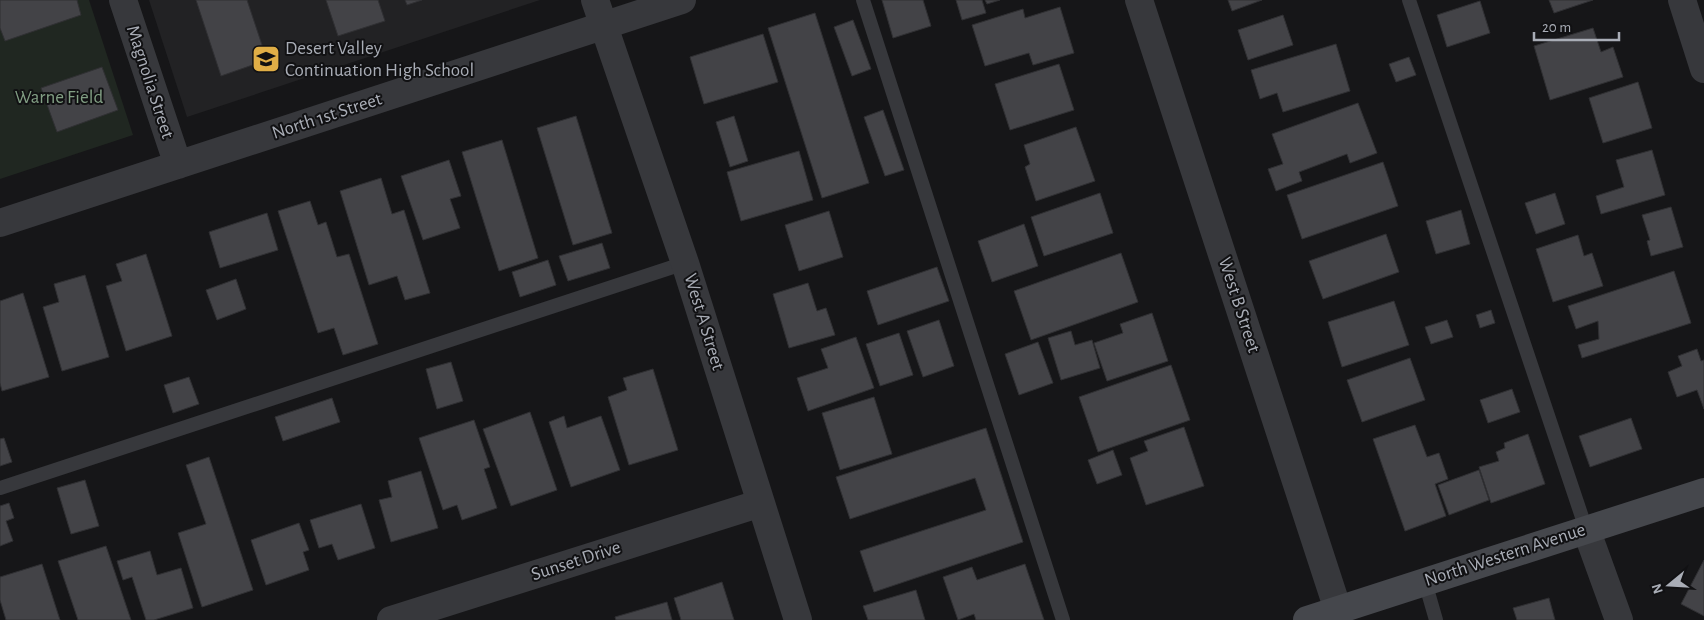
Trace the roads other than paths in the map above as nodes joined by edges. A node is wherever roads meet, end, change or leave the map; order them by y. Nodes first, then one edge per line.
1 (123, 0) edge
2 (595, 0) edge
3 (682, 0) edge
4 (863, 0) edge
5 (1139, 0) edge
6 (1409, 0) edge
7 (1682, 0) edge
8 (603, 26) junction
9 (1704, 69) edge
10 (178, 165) junction
11 (0, 223) edge
12 (686, 263) junction
13 (0, 488) edge
14 (1704, 492) edge
15 (760, 503) junction
16 (1586, 529) junction
17 (1425, 582) junction
18 (1338, 610) junction
19 (391, 620) edge
20 (798, 620) edge
21 (1063, 620) edge
22 (1307, 620) edge
23 (1436, 620) edge
24 (1619, 620) edge

1 - 10 street, Magnolia Street
2 - 8 street, West A Street
3 - 8 street, North 1st Street
4 - 21 lane
5 - 18 street, West B Street
6 - 16 lane
7 - 9 street
8 - 10 street, North 1st Street
8 - 12 street, West A Street
10 - 11 street, North 1st Street
12 - 13 lane
12 - 15 street, West A Street
14 - 16 main road, North Western Avenue
15 - 19 street, Sunset Drive
15 - 20 street, West A Street
16 - 17 main road, North Western Avenue
16 - 24 street
17 - 18 main road, North Western Avenue
17 - 23 lane
18 - 22 main road, North Western Avenue

